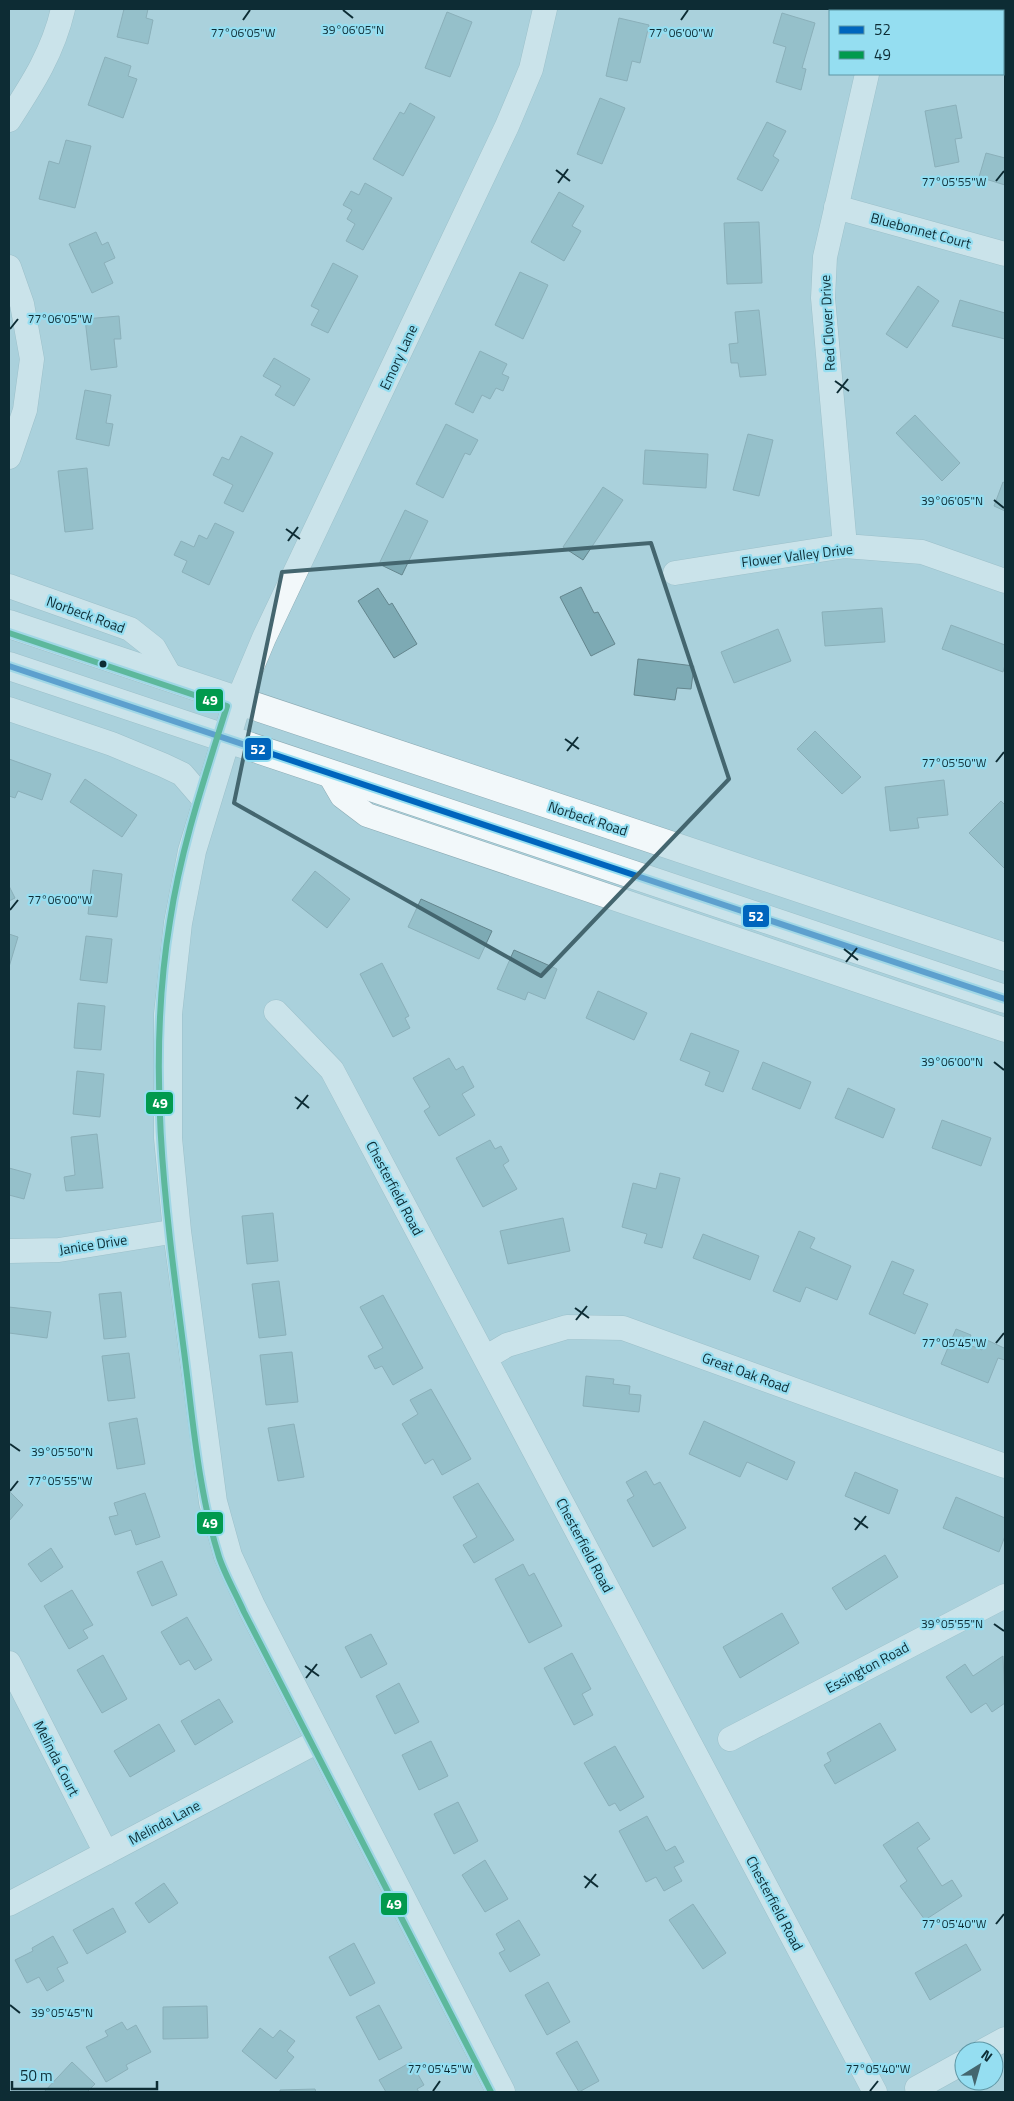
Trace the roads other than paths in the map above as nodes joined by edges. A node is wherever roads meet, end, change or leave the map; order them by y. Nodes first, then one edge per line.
1 (63, 9) edge
2 (545, 9) edge
3 (867, 75) edge
4 (9, 120) edge
5 (836, 207) junction
6 (1005, 254) edge
7 (9, 267) edge
8 (9, 457) edge
9 (845, 546) junction
10 (675, 573) dead end
11 (1005, 581) edge
12 (9, 586) edge
13 (9, 624) edge
14 (9, 666) edge
15 (172, 678) junction
16 (238, 700) junction
17 (9, 710) edge
18 (226, 738) junction
19 (328, 772) junction
20 (207, 803) junction
21 (1005, 957) edge
22 (1005, 999) edge
23 (276, 1012) dead end
24 (1005, 1030) edge
25 (177, 1231) junction
26 (9, 1251) edge
27 (485, 1358) junction
28 (1005, 1466) edge
29 (1005, 1596) edge
30 (9, 1663) edge
31 (730, 1739) dead end
32 (320, 1740) junction
33 (106, 1853) junction
34 (9, 1904) edge
35 (954, 2068) edge
36 (917, 2088) dead end
37 (501, 2092) edge
38 (875, 2092) edge

1 - 4 street
2 - 16 street, Emory Lane
3 - 5 street, Red Clover Drive
5 - 6 street, Bluebonnet Court
5 - 9 street, Red Clover Drive
7 - 8 street
9 - 10 street, Flower Valley Drive
9 - 11 street, Flower Valley Drive
12 - 15 street, Norbeck Road
13 - 15 main road, Norbeck Road
14 - 18 main road
15 - 16 main road, Norbeck Road
16 - 18 main road
16 - 21 main road, Norbeck Road
17 - 20 street
18 - 19 main road
18 - 20 main road
19 - 22 main road
19 - 24 street
20 - 25 main road
23 - 27 street, Chesterfield Road
25 - 26 street, Janice Drive
25 - 32 main road
27 - 28 street, Great Oak Road
27 - 38 street, Chesterfield Road
29 - 31 street, Essington Road
30 - 33 street, Melinda Court
32 - 33 street, Melinda Lane
32 - 37 main road
33 - 34 street, Melinda Lane
35 - 36 street

